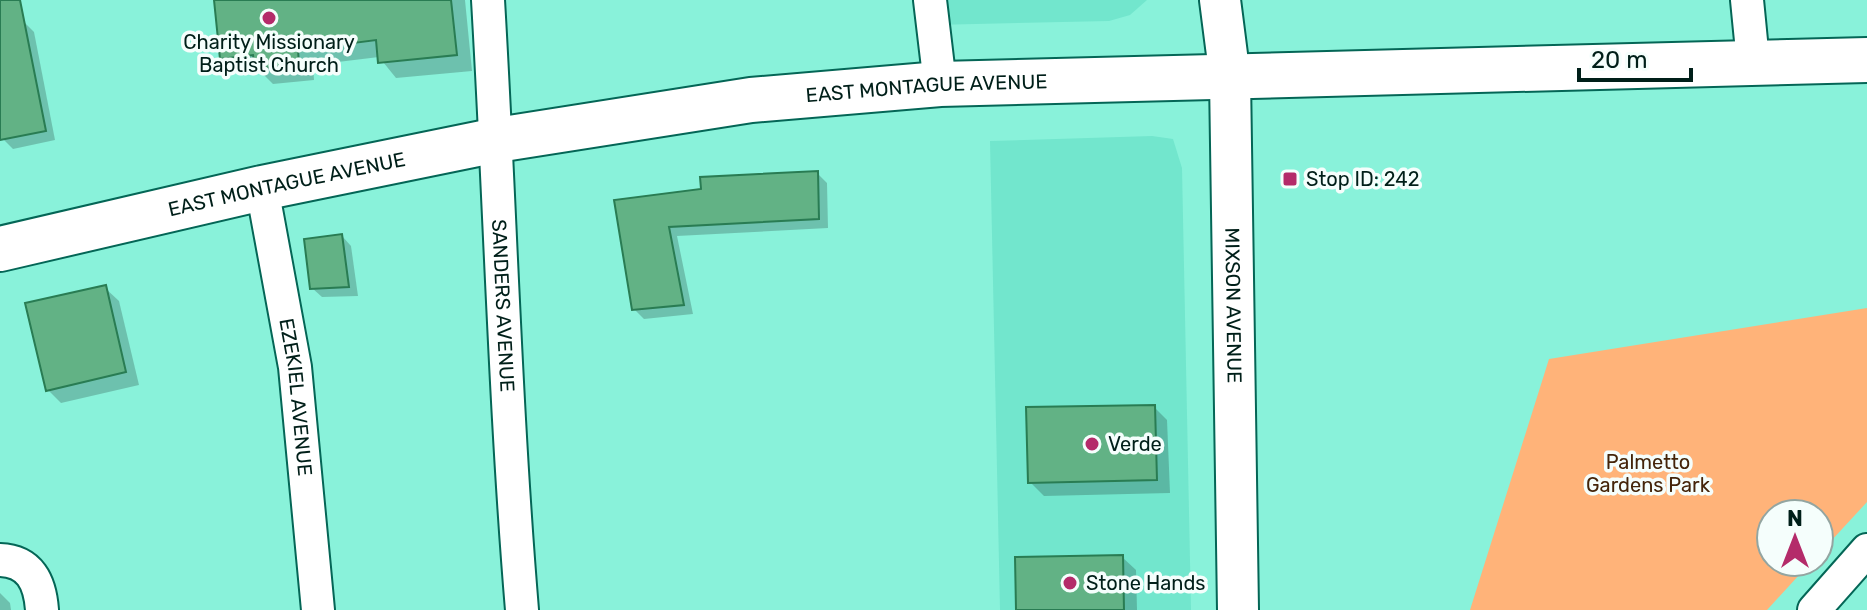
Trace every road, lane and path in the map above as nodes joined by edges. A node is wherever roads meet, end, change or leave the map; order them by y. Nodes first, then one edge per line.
1 (488, 0) edge
2 (930, 0) edge
3 (1220, 0) edge
4 (1747, 0) edge
5 (1867, 60) edge
6 (1753, 61) junction
7 (1230, 78) junction
8 (940, 84) junction
9 (497, 140) junction
10 (262, 188) junction
11 (0, 249) edge
12 (1867, 550) edge
13 (0, 560) edge
14 (42, 610) edge
15 (318, 610) edge
16 (522, 610) edge
17 (1238, 610) edge
18 (1814, 610) edge

1 - 9 street, SANDERS AVENUE
2 - 8 street
3 - 7 street, MIXSON AVENUE
4 - 6 street
5 - 6 main road, EAST MONTAGUE AVENUE
6 - 7 main road, EAST MONTAGUE AVENUE
7 - 8 main road, EAST MONTAGUE AVENUE
7 - 17 street, MIXSON AVENUE
8 - 9 main road, EAST MONTAGUE AVENUE
9 - 10 main road, EAST MONTAGUE AVENUE
9 - 16 street, SANDERS AVENUE
10 - 11 main road, EAST MONTAGUE AVENUE
10 - 15 street, EZEKIEL AVENUE
12 - 18 street
13 - 14 street

